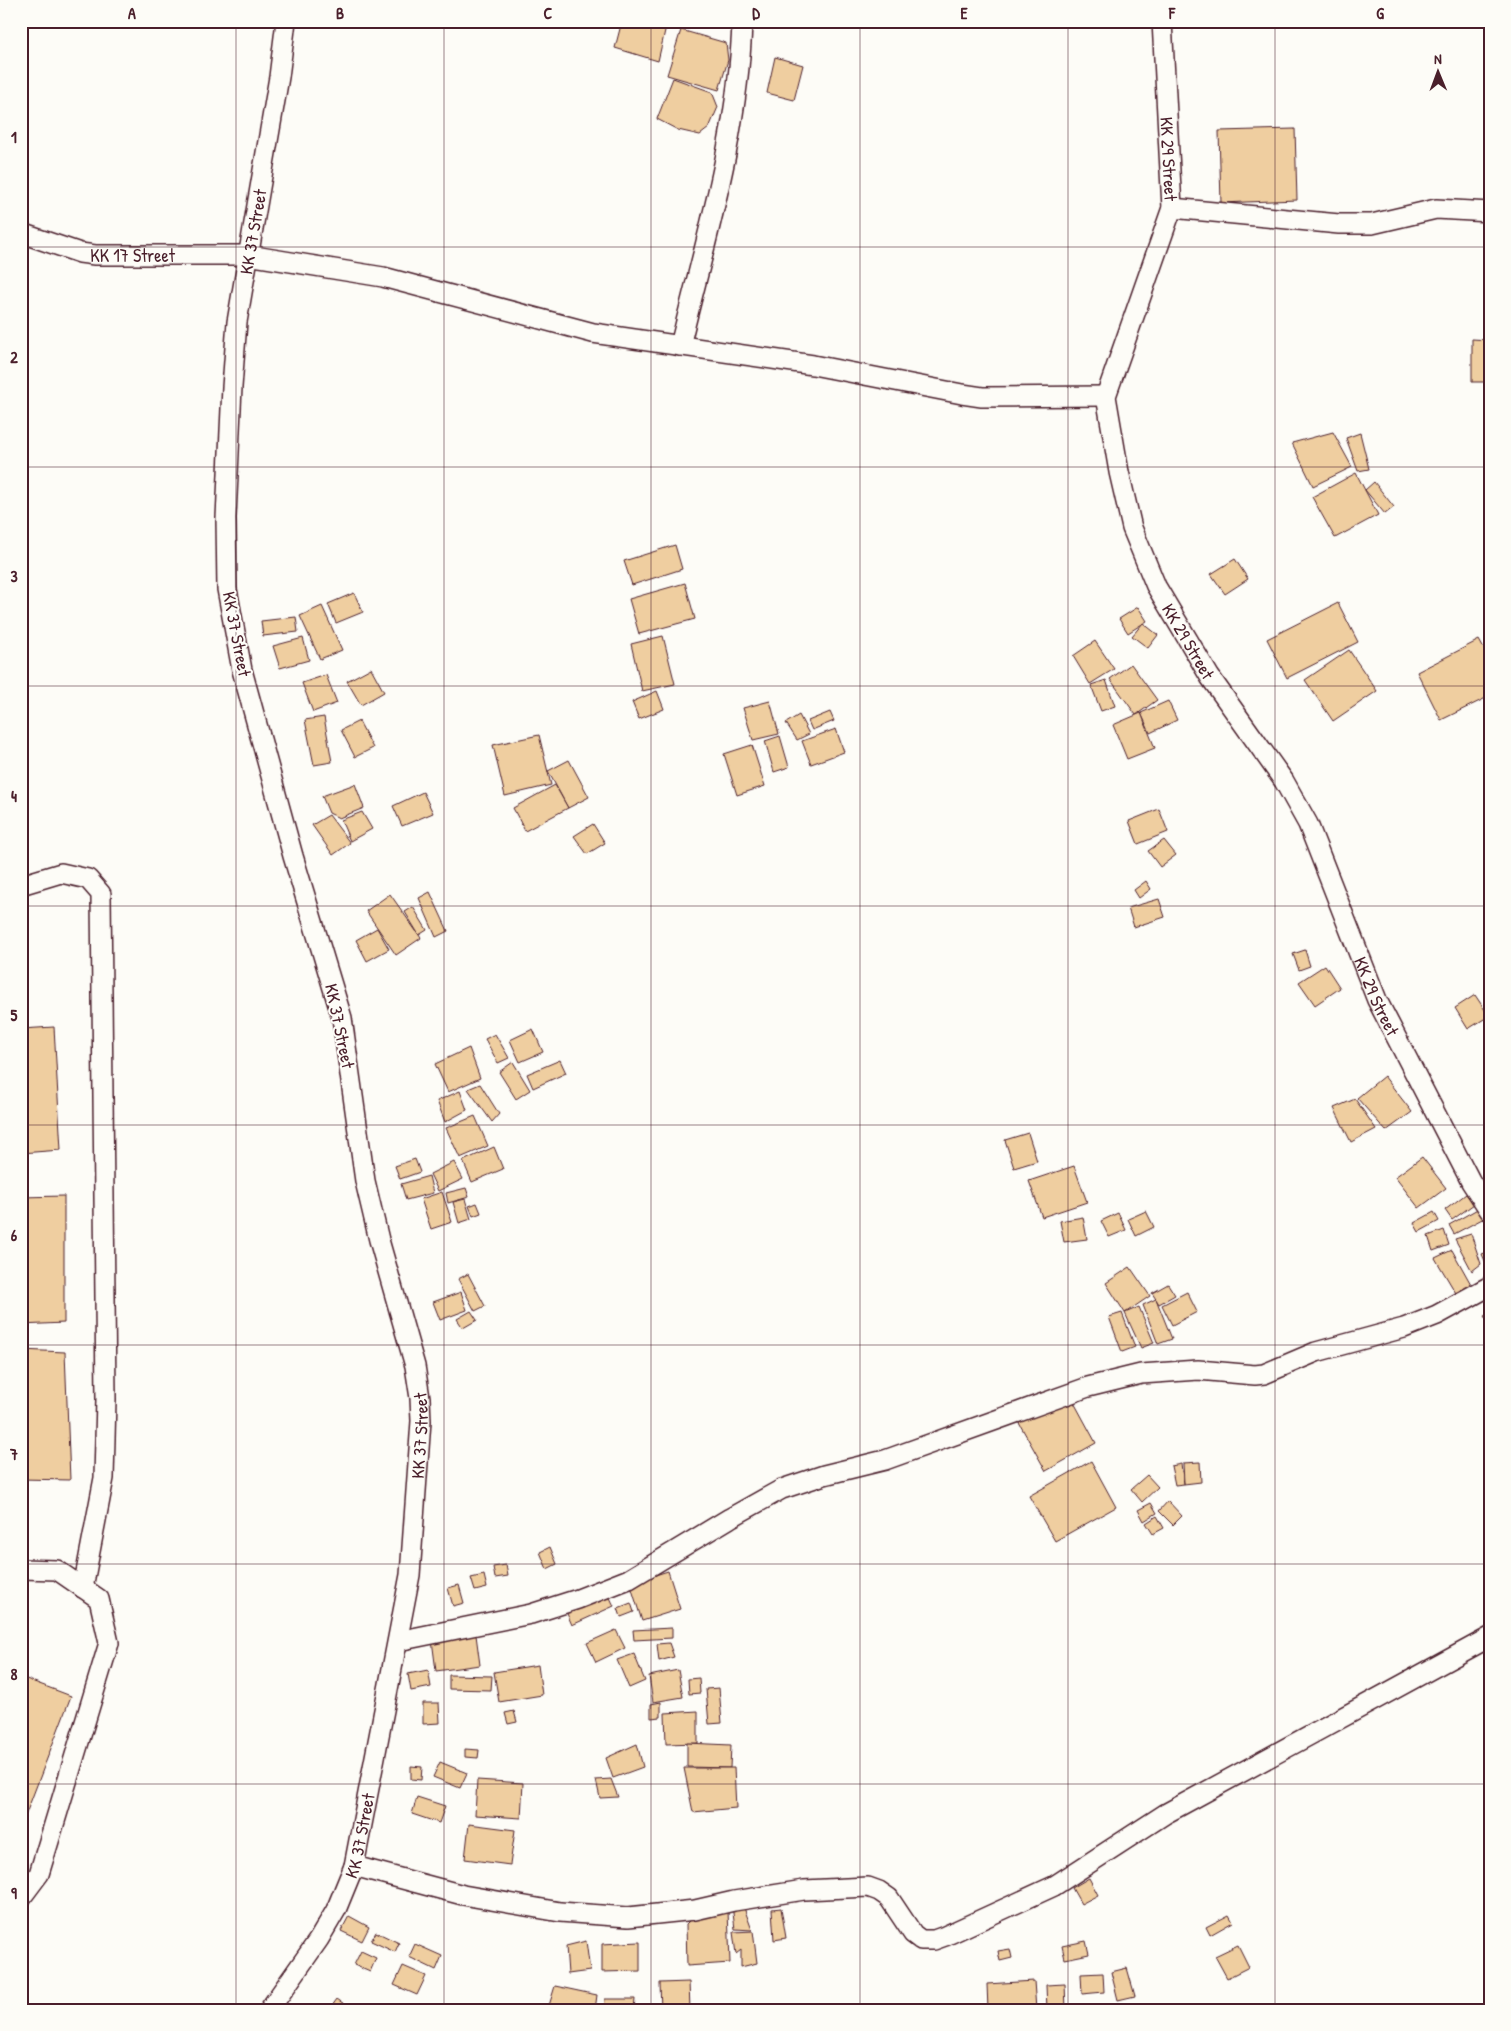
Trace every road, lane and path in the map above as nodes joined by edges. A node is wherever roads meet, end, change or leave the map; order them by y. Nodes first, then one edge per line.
1 (286, 21) edge
2 (1162, 21) edge
3 (741, 22) edge
4 (1172, 208) junction
5 (1490, 212) edge
6 (21, 233) edge
7 (248, 255) junction
8 (680, 346) junction
9 (1106, 396) junction
10 (21, 885) edge
11 (1490, 1210) edge
12 (1490, 1286) edge
13 (21, 1569) edge
14 (83, 1588) junction
15 (1490, 1637) edge
16 (398, 1641) junction
17 (354, 1866) junction
18 (21, 1898) edge
19 (269, 2010) edge

1 - 7 street, KK 37 Street
2 - 4 street, KK 29 Street
3 - 8 street
4 - 5 street
4 - 9 street, KK 29 Street
6 - 7 street, KK 17 Street
7 - 8 street, KK 17 Street
7 - 16 street, KK 37 Street
8 - 9 street, KK 17 Street
9 - 11 street, KK 29 Street
10 - 14 street
12 - 16 street
13 - 14 street
14 - 18 street
15 - 17 street
16 - 17 street, KK 37 Street
17 - 19 street, KK 37 Street

